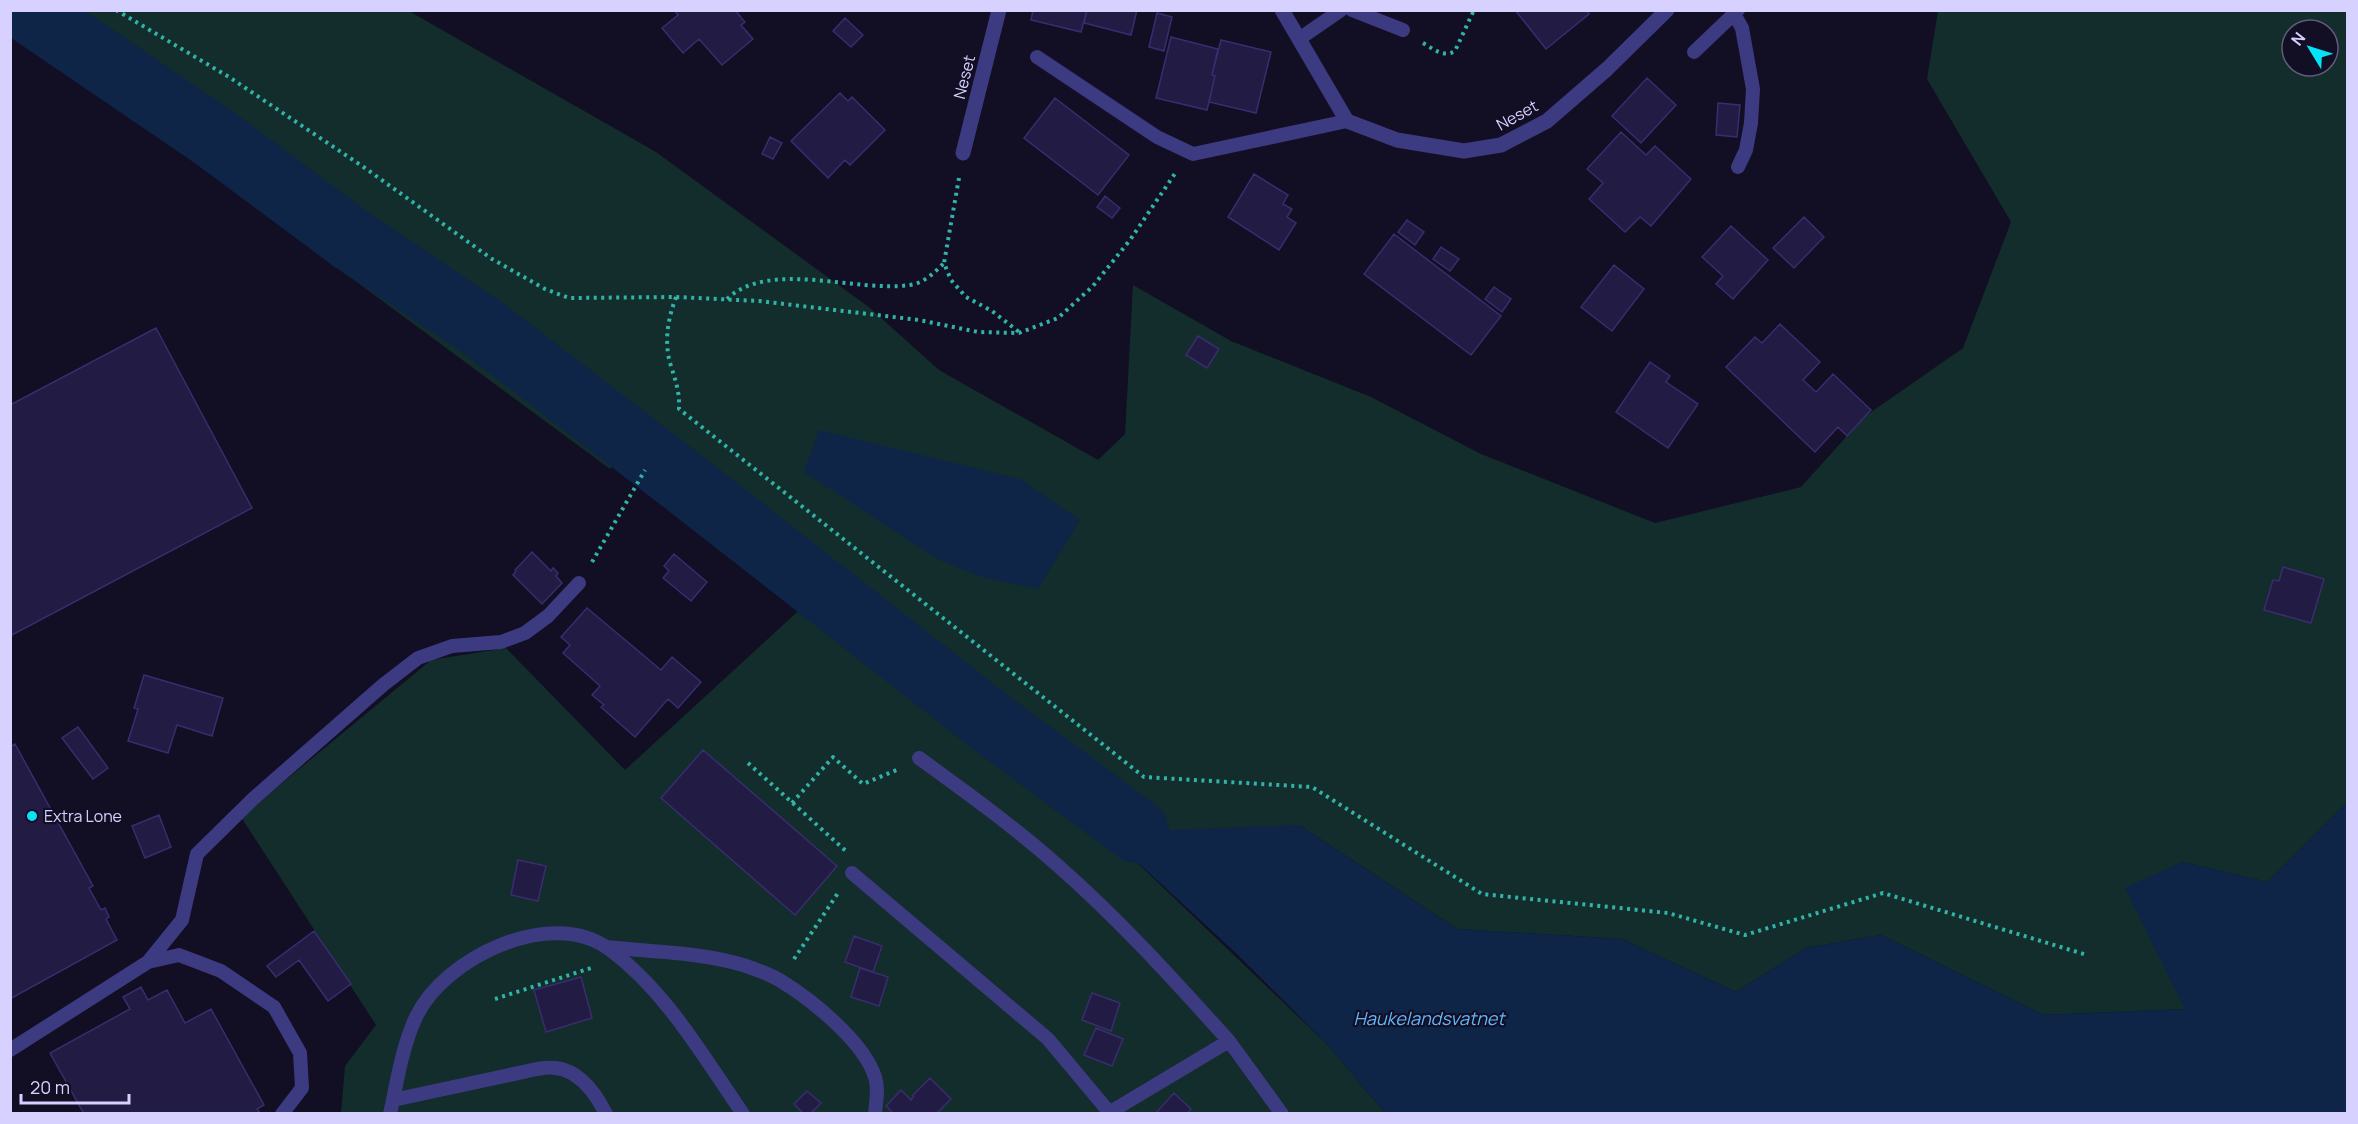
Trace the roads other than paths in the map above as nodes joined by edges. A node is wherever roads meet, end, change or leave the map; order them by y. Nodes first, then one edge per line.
1 (999, 10) edge
2 (1282, 10) edge
3 (1341, 10) edge
4 (1352, 10) edge
5 (1667, 10) edge
6 (1736, 12) edge
7 (1403, 30) road end
8 (1299, 39) junction
9 (1694, 52) dead end
10 (1037, 57) dead end
11 (1347, 121) junction
12 (963, 153) road end
13 (1738, 167) dead end
14 (579, 583) road end
15 (919, 758) road end
16 (852, 873) road end
17 (607, 947) junction
18 (148, 962) junction
19 (1229, 1041) junction
20 (10, 1050) edge
21 (391, 1107) edge
22 (282, 1113) edge
23 (606, 1113) edge
24 (743, 1113) edge
25 (875, 1113) edge
26 (1108, 1113) edge
27 (1282, 1113) edge

1 - 12 street, Neset
2 - 8 street
3 - 8 lane
4 - 7 lane
5 - 11 street, Neset
6 - 9 lane
6 - 13 lane
8 - 11 street
10 - 11 lane
14 - 18 lane
15 - 19 lane
16 - 26 lane
17 - 21 lane
17 - 24 lane
17 - 25 lane
18 - 20 lane
18 - 22 lane
19 - 26 lane
19 - 27 lane
21 - 23 lane

